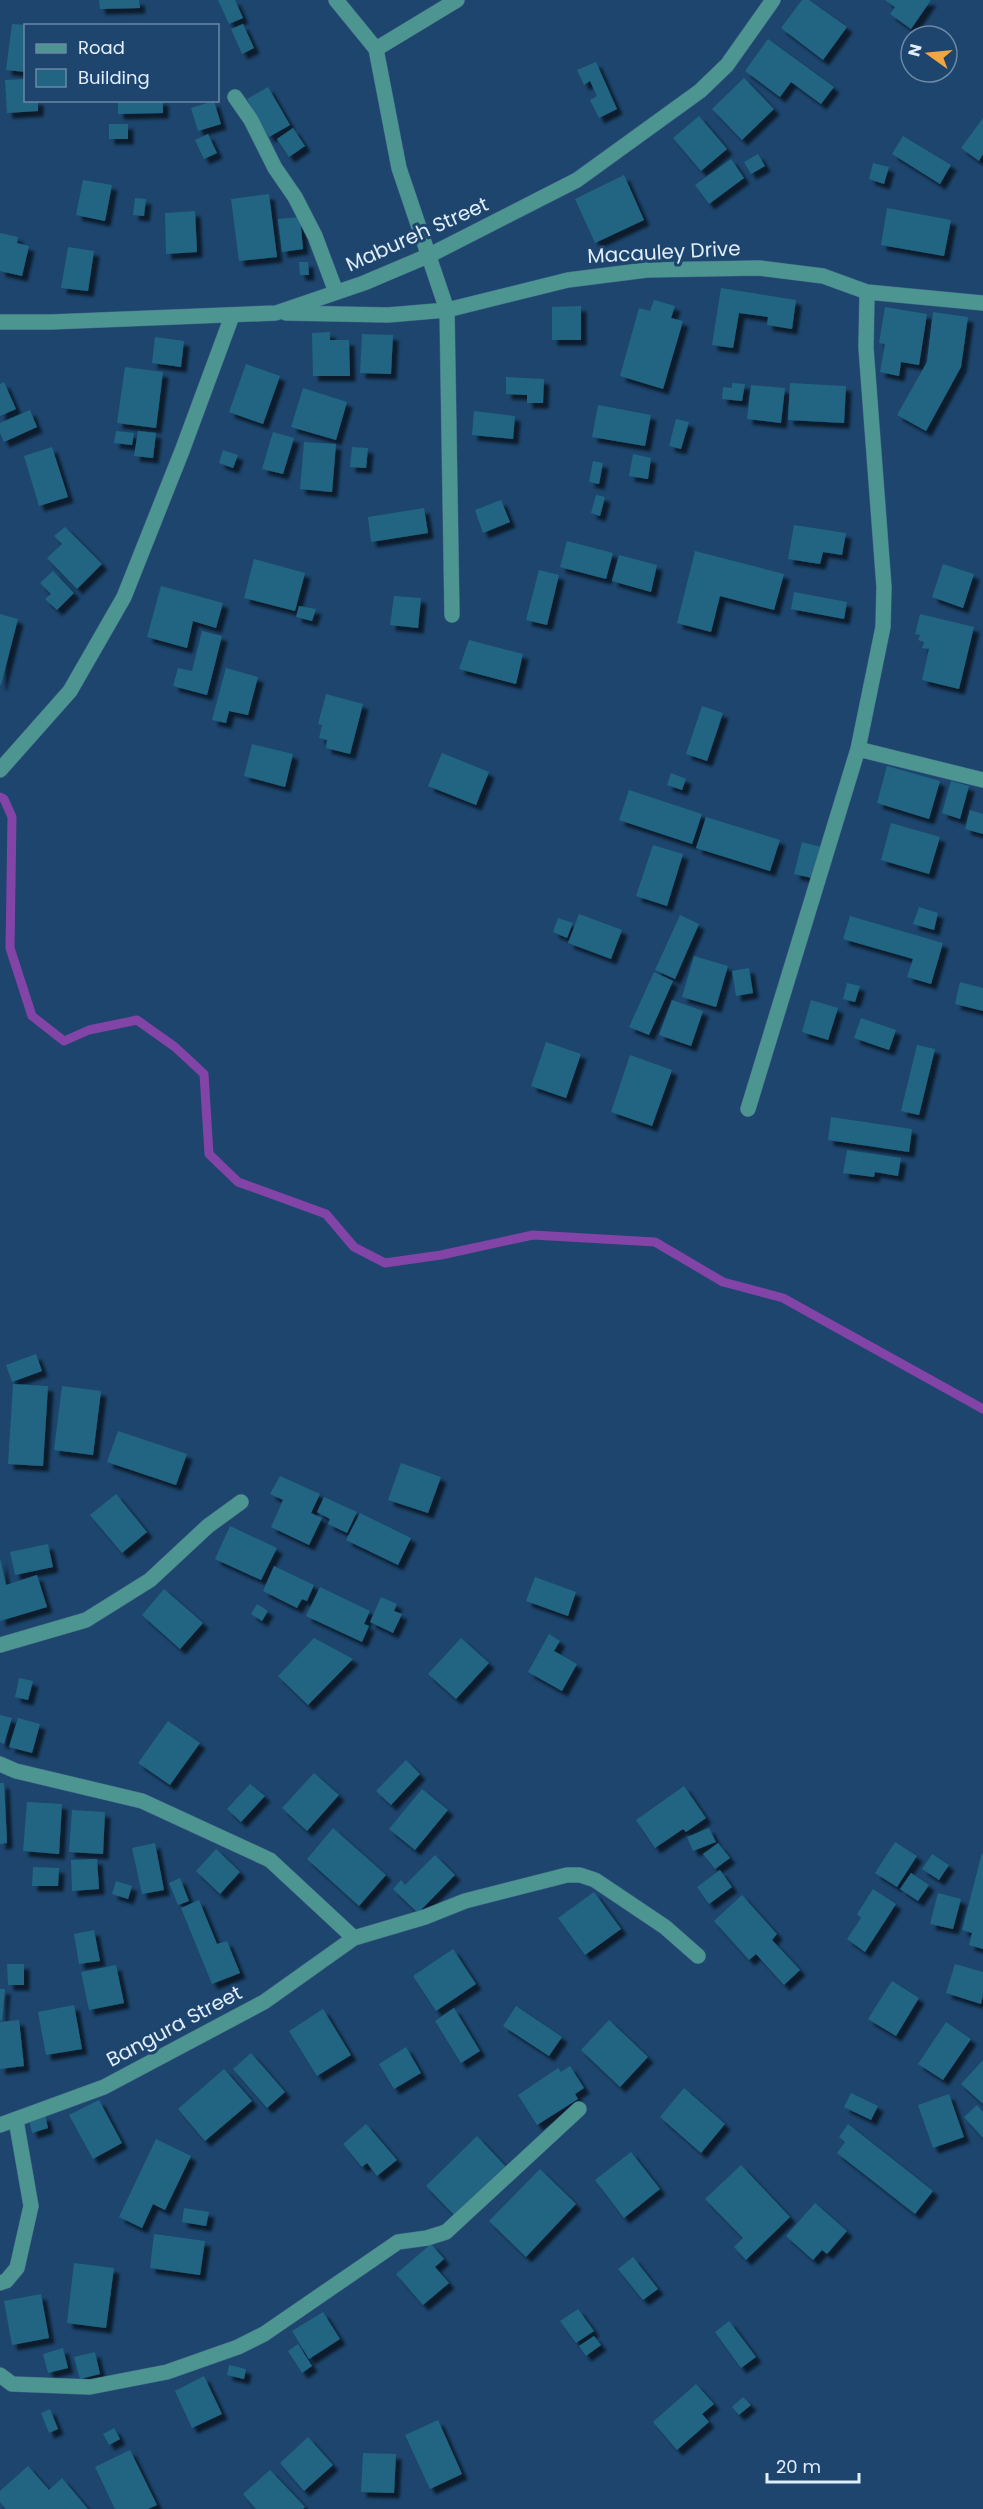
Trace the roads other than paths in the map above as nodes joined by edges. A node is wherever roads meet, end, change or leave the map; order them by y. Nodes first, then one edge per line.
1 (336, 0) edge
2 (457, 0) edge
3 (773, 0) edge
4 (376, 49) junction
5 (235, 97) dead end
6 (430, 255) junction
7 (336, 292) junction
8 (867, 292) junction
9 (983, 303) edge
10 (447, 310) junction
11 (276, 313) junction
12 (232, 316) junction
13 (0, 322) edge
14 (452, 615) dead end
15 (858, 749) junction
16 (0, 770) edge
17 (983, 780) edge
18 (748, 1110) dead end
19 (241, 1502) dead end
20 (0, 1645) edge
21 (0, 1764) edge
22 (354, 1938) junction
23 (698, 1956) dead end
24 (579, 2109) dead end
25 (16, 2120) junction
26 (0, 2125) edge
27 (0, 2283) edge
28 (0, 2375) edge

1 - 4 street
2 - 4 street
3 - 6 street, Mabureh Street
4 - 6 street
5 - 7 street
6 - 7 street, Mabureh Street
6 - 10 street
7 - 11 street, Mabureh Street
8 - 9 street, Macauley Drive
8 - 10 street, Macauley Drive
8 - 15 street
10 - 11 street, Macauley Drive
10 - 14 street
11 - 12 street, Mabureh Street
12 - 13 street, Mabureh Street
12 - 16 street
15 - 17 street
15 - 18 street
19 - 20 street
21 - 22 street
22 - 23 street, Bangura Street
22 - 25 street, Bangura Street
24 - 28 street
25 - 26 street, Bangura Street
25 - 27 street

